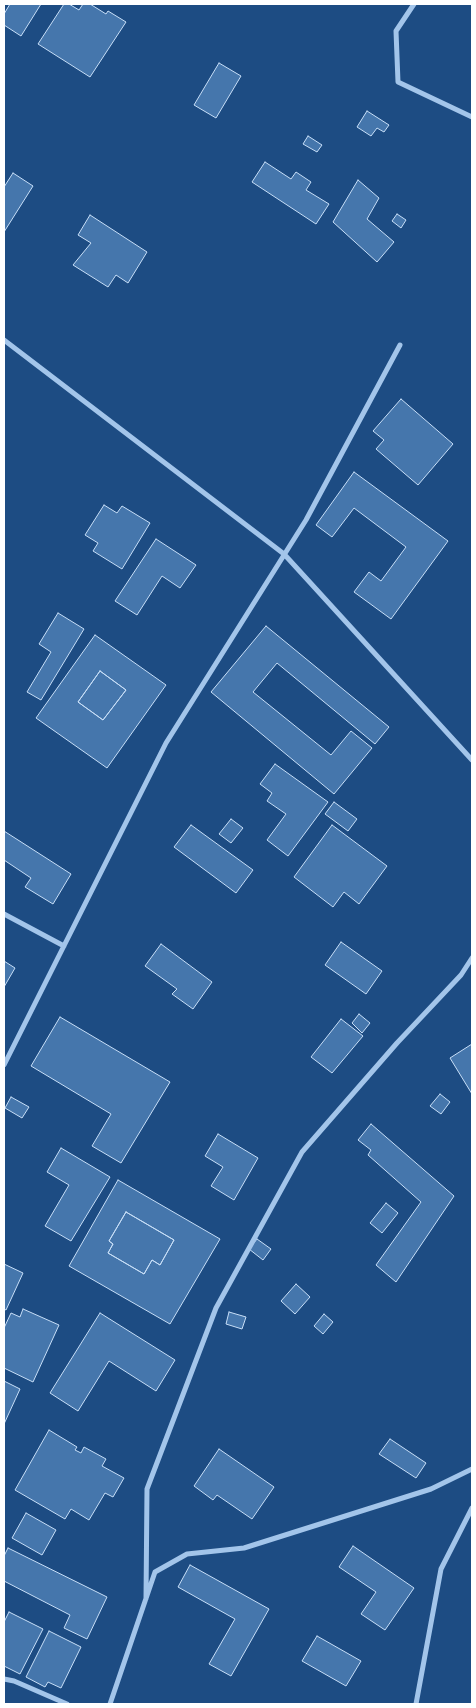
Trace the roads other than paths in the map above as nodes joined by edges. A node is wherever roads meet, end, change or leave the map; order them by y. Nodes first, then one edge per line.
1 (414, 4) edge
2 (472, 117) edge
3 (4, 340) edge
4 (400, 345) dead end
5 (284, 554) junction
6 (472, 760) edge
7 (4, 914) edge
8 (64, 946) junction
9 (472, 958) edge
10 (4, 1065) edge
11 (472, 1469) edge
12 (472, 1508) edge
13 (146, 1599) junction
14 (4, 1679) edge
15 (67, 1704) edge
16 (110, 1704) edge
17 (416, 1704) edge

1 - 2 street
3 - 5 street
4 - 5 street
5 - 6 street
5 - 8 street
7 - 8 street
8 - 10 street
9 - 13 street
11 - 13 street
12 - 17 street
13 - 16 street
14 - 15 street

